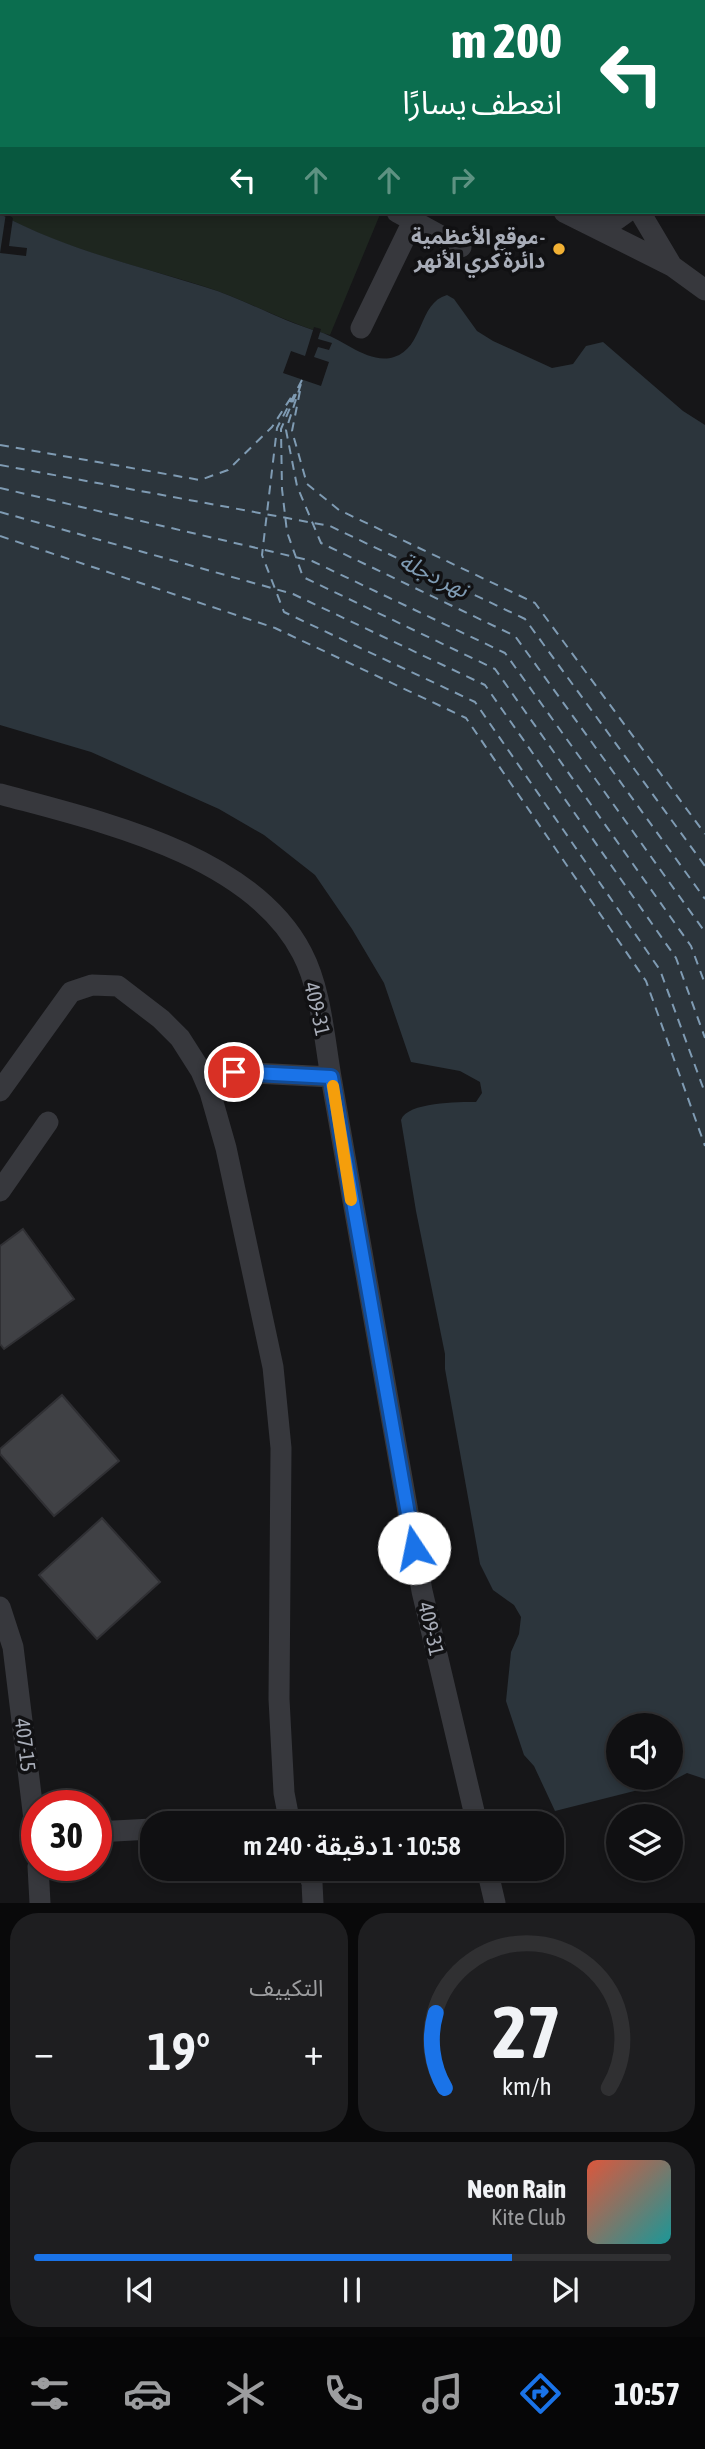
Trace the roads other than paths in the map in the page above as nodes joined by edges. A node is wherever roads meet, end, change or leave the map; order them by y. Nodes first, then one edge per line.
1 (569, 214) edge
2 (624, 214) edge
3 (641, 214) edge
4 (405, 216) edge
5 (588, 222) junction
6 (461, 247) dead end
7 (672, 266) junction
8 (705, 290) edge
9 (361, 328) dead end
10 (0, 794) edge
11 (234, 1072) dead end
12 (331, 1077) junction
13 (0, 1091) edge
14 (48, 1122) dead end
15 (0, 1191) edge
16 (0, 1607) edge
17 (13, 1647) junction
18 (0, 1664) edge
19 (30, 1790) edge
20 (289, 1811) edge
21 (474, 1811) edge
22 (140, 1830) edge
23 (112, 1831) edge
24 (39, 1881) edge
25 (309, 1881) edge
26 (490, 1881) edge
27 (313, 1902) edge
28 (40, 1903) edge
29 (495, 1903) edge

1 - 5 street
2 - 5 street
3 - 7 street
4 - 6 street
4 - 9 street
5 - 7 street
7 - 8 street
10 - 12 street, 409-31
11 - 12 street
12 - 21 street, 409-31
13 - 20 street
14 - 15 street
16 - 17 street, 407-15
17 - 18 street
17 - 19 street, 407-15
22 - 23 street
24 - 28 street
25 - 27 street
26 - 29 street

